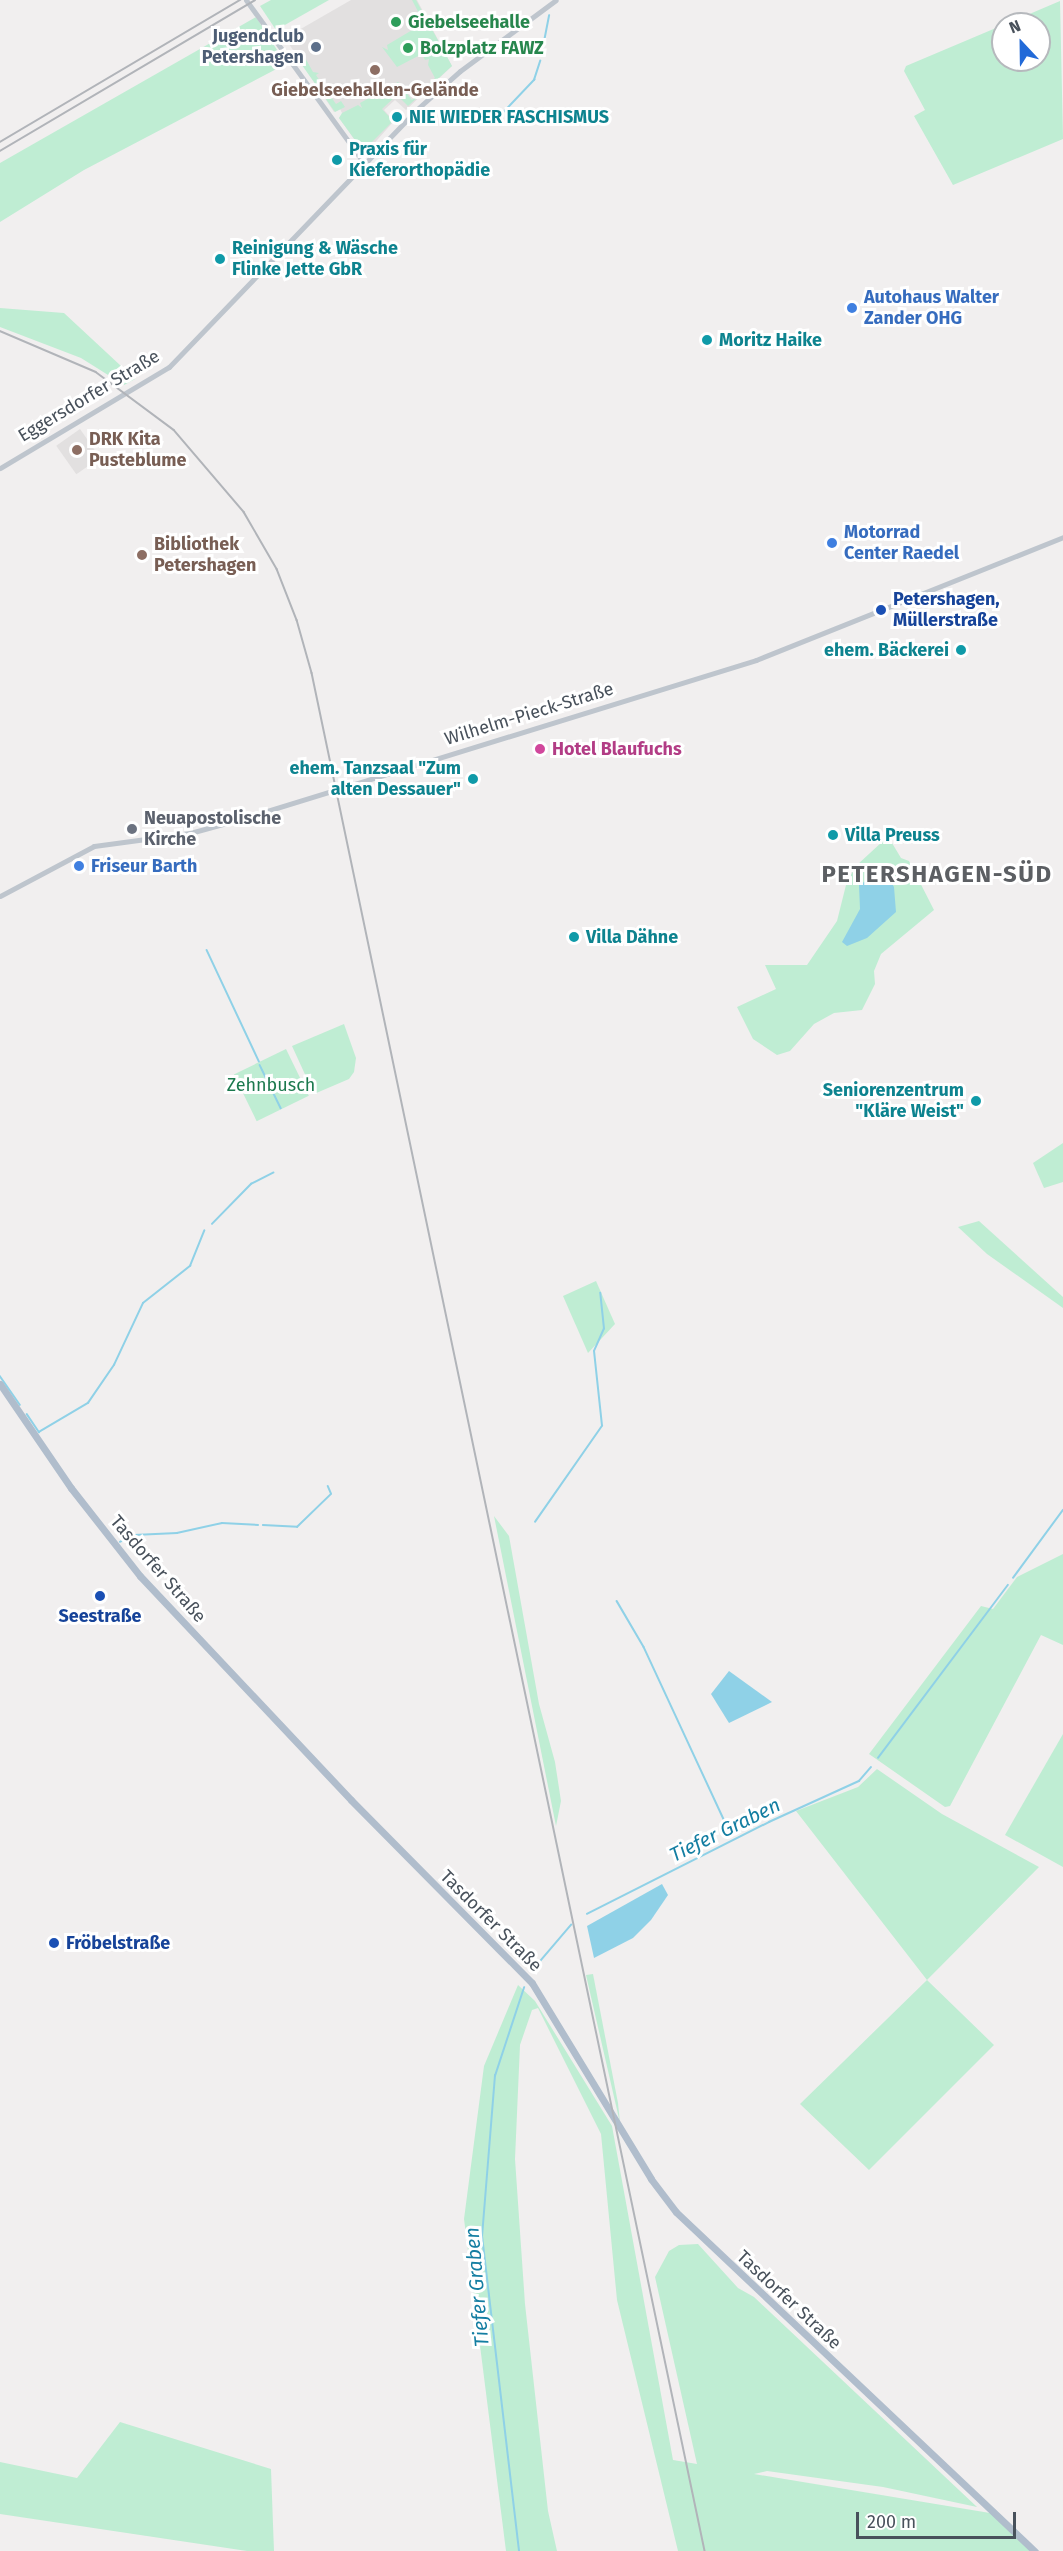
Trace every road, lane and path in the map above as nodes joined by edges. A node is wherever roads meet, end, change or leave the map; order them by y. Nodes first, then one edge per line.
1 (246, 0) edge
2 (556, 0) edge
3 (364, 164) junction
4 (0, 468) edge
5 (1063, 537) edge
6 (0, 896) edge
7 (0, 1384) edge
8 (1035, 2551) edge

1 - 3 street
2 - 3 street, Eggersdorfer Straße
3 - 4 street, Eggersdorfer Straße
5 - 6 street, Wilhelm-Pieck-Straße
7 - 8 main road, Tasdorfer Straße

